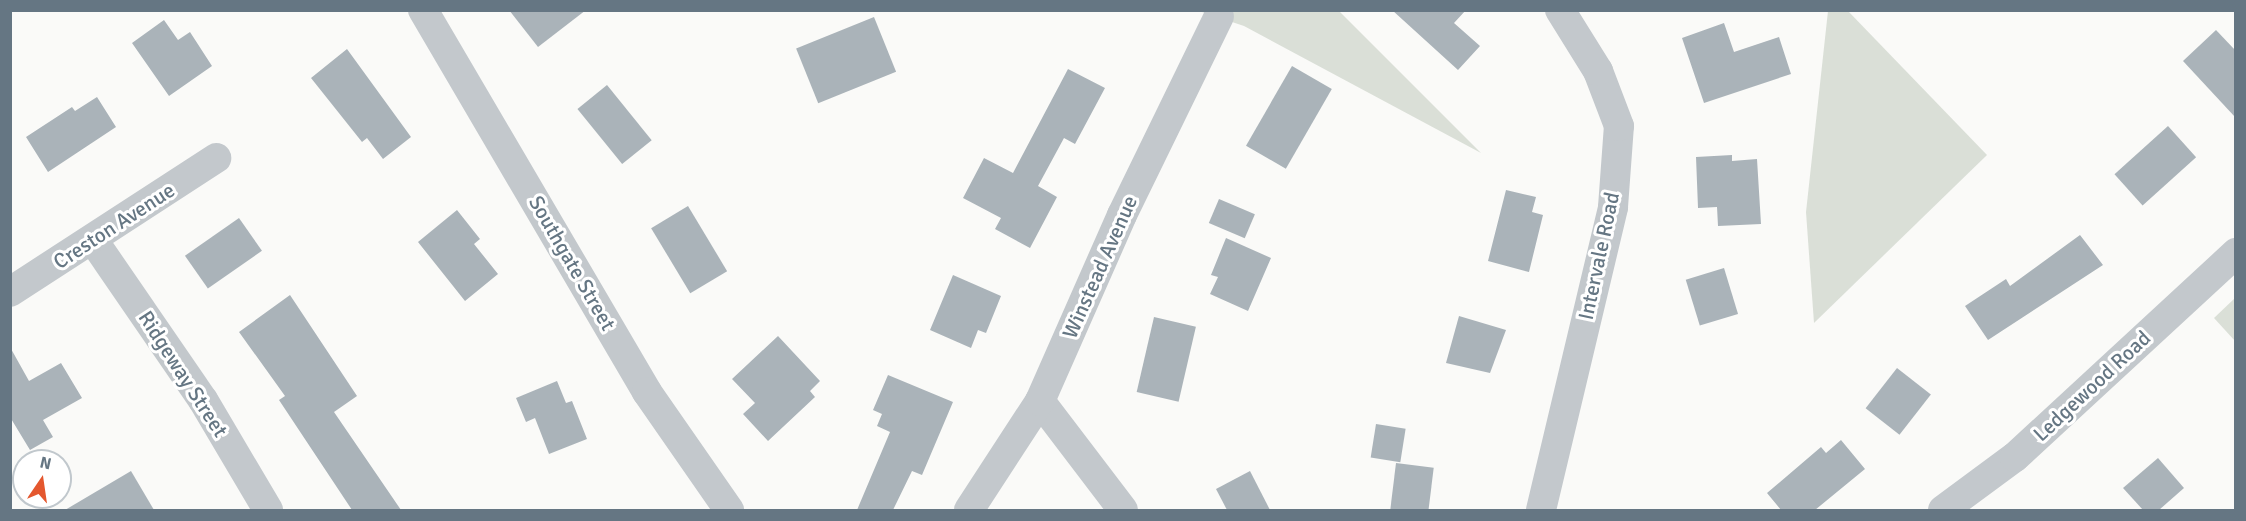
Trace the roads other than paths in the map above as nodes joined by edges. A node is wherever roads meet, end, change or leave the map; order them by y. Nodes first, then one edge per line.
1 (423, 10) edge
2 (1560, 10) edge
3 (1220, 16) dead end
4 (216, 158) dead end
5 (93, 240) junction
6 (2235, 254) edge
7 (10, 292) edge
8 (1040, 401) junction
9 (268, 510) edge
10 (729, 510) edge
11 (969, 510) edge
12 (1123, 510) edge
13 (1541, 510) edge
14 (1942, 510) edge

1 - 10 street, Southgate Street
2 - 13 street, Intervale Road
3 - 8 street, Winstead Avenue
4 - 5 street, Creston Avenue
5 - 7 street, Creston Avenue
5 - 9 street, Ridgeway Street
6 - 14 street, Ledgewood Road
8 - 11 street, Winstead Avenue
8 - 12 street

